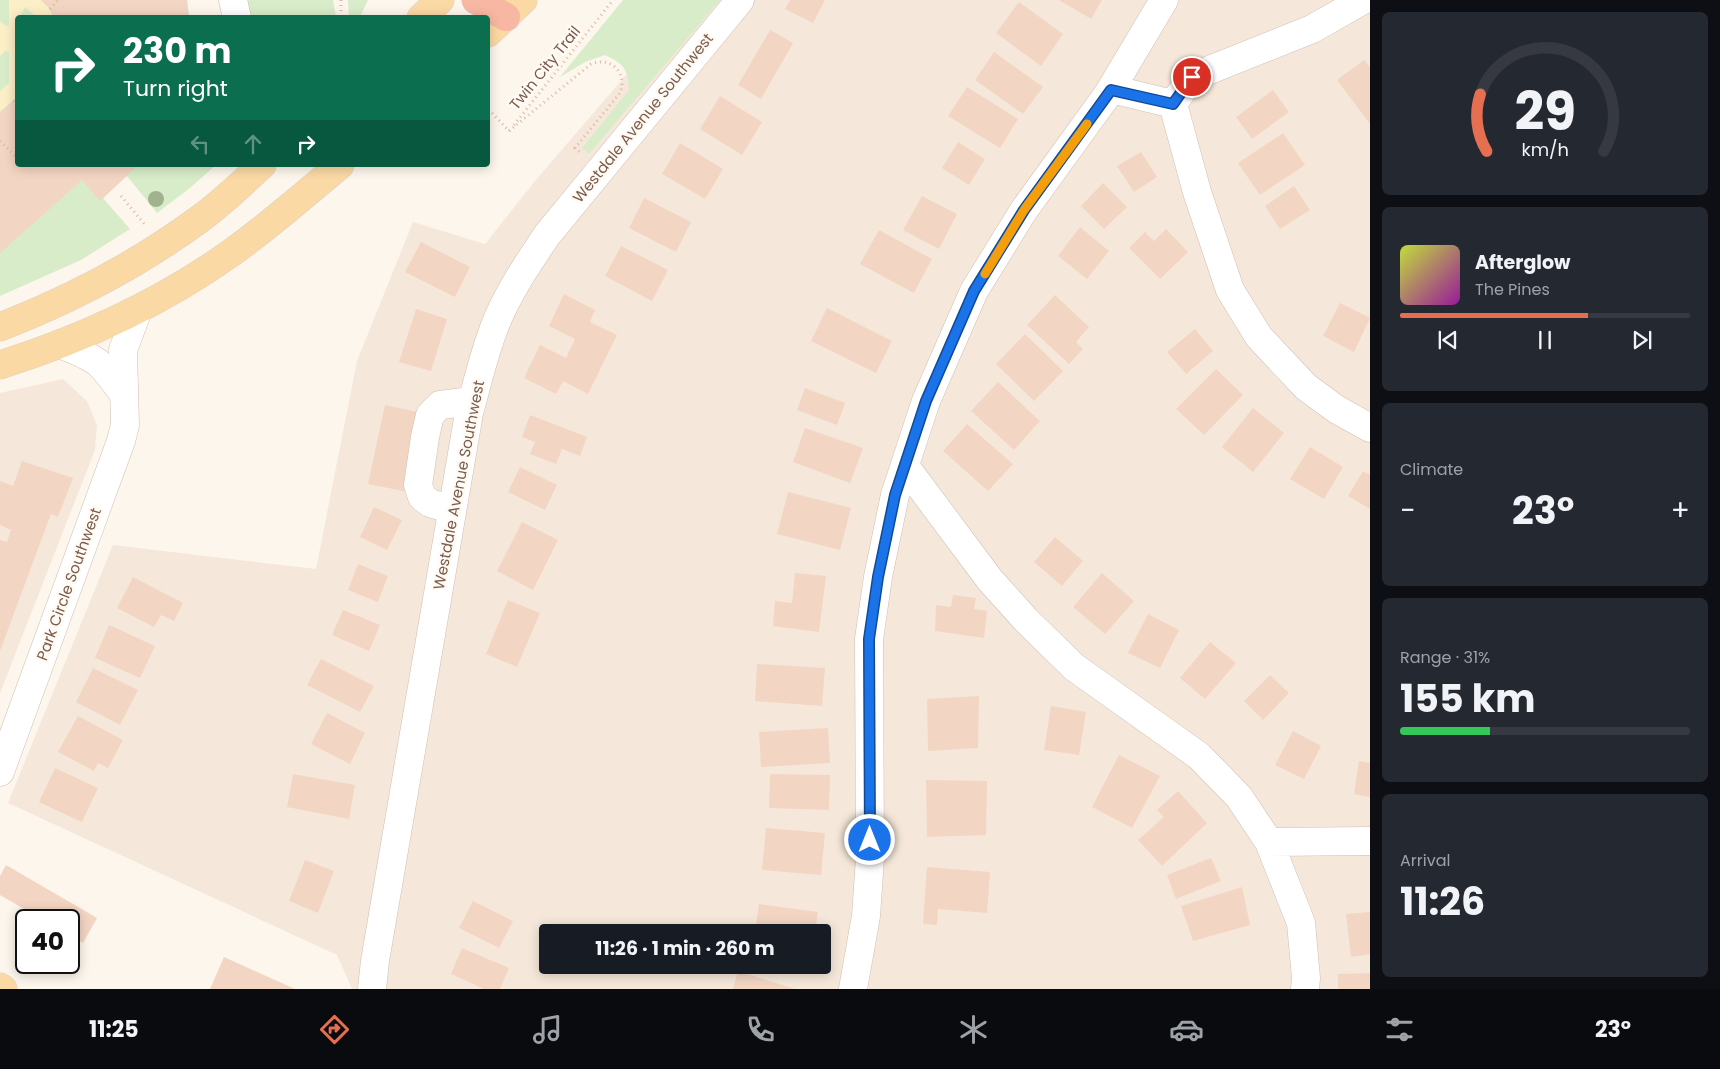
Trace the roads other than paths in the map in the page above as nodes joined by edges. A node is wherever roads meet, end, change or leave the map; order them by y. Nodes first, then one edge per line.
1 (233, 0) edge
2 (440, 0) edge
3 (476, 0) edge
4 (740, 0) edge
5 (1164, 0) edge
6 (1363, 0) edge
7 (504, 12) edge
8 (236, 15) edge
9 (424, 15) edge
10 (1111, 90) junction
11 (1173, 104) junction
12 (260, 167) edge
13 (338, 167) edge
14 (138, 310) junction
15 (0, 327) edge
16 (60, 344) junction
17 (0, 365) edge
18 (123, 393) junction
19 (472, 401) junction
20 (1369, 425) edge
21 (906, 466) junction
22 (452, 510) junction
23 (2, 763) edge
24 (1370, 841) edge
25 (1269, 842) junction
26 (0, 987) edge
27 (3, 989) edge
28 (372, 989) edge
29 (853, 989) edge
30 (1305, 989) edge

1 - 8 street
2 - 9 main road
3 - 7 highway
4 - 19 street, Westdale Avenue Southwest
5 - 10 street
6 - 11 street
10 - 11 street
10 - 21 street
11 - 20 street
12 - 15 main road
13 - 14 main road
14 - 16 main road
14 - 18 street, Park Circle Southwest
16 - 17 main road
16 - 18 street
18 - 23 street, Park Circle Southwest
19 - 22 street, Westdale Avenue Southwest
19 - 22 street
21 - 25 street
21 - 29 street
22 - 28 street, Westdale Avenue Southwest
24 - 25 street
25 - 30 street
26 - 27 main road

